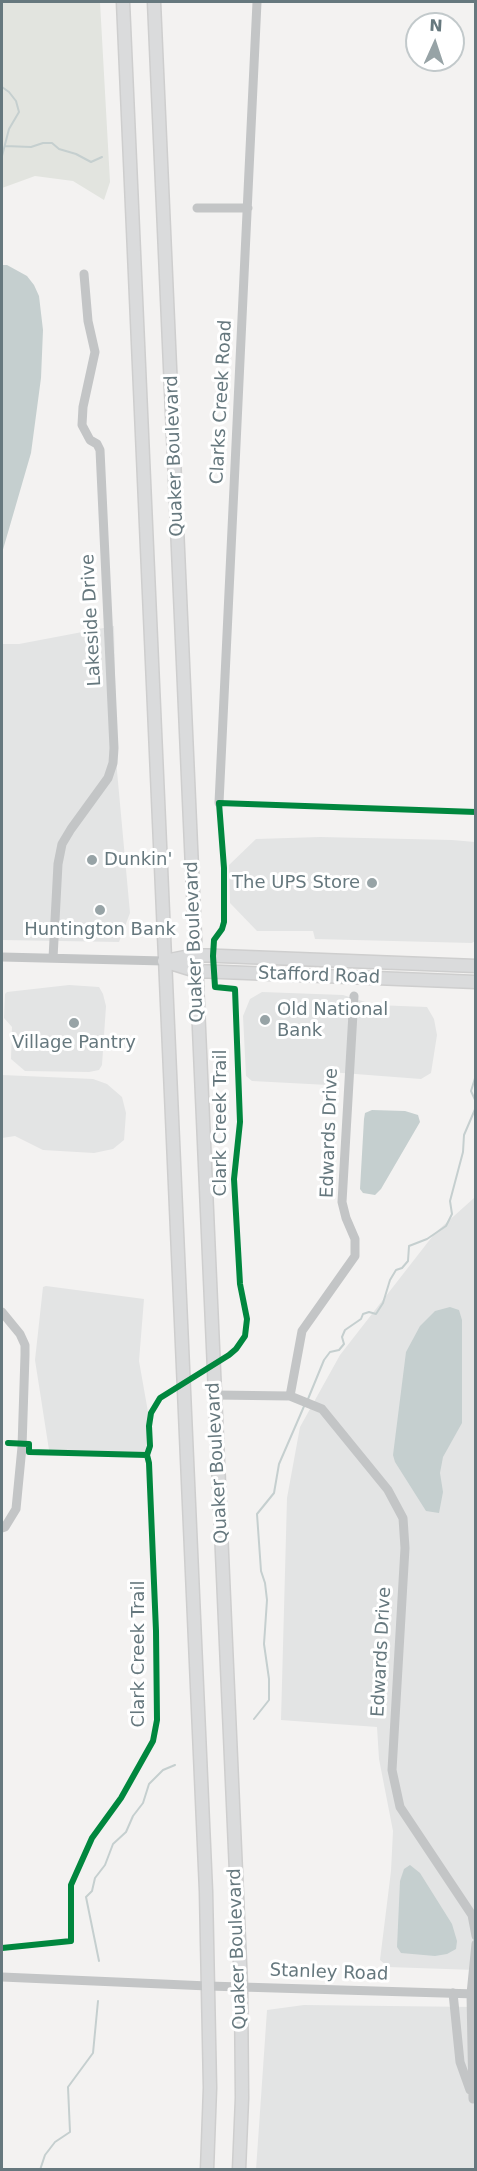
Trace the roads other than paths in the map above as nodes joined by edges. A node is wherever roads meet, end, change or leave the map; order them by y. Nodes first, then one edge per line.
1 (123, 2) edge
2 (154, 2) edge
3 (256, 2) edge
4 (197, 208) dead end
5 (248, 208) junction
6 (84, 274) dead end
7 (219, 803) dead end
8 (195, 955) junction
9 (2, 957) edge
10 (53, 958) junction
11 (164, 961) junction
12 (476, 966) edge
13 (196, 971) junction
14 (476, 982) edge
15 (354, 996) dead end
16 (2, 1312) edge
17 (215, 1395) junction
18 (293, 1396) junction
19 (2, 1528) edge
20 (476, 1936) edge
21 (476, 1944) edge
22 (2, 1977) edge
23 (208, 1986) junction
24 (241, 1986) junction
25 (453, 1993) junction
26 (473, 1994) edge
27 (474, 2102) edge
28 (207, 2169) edge
29 (239, 2169) edge

1 - 11 main road, Quaker Boulevard
2 - 8 main road, Quaker Boulevard
3 - 5 street, Clarks Creek Road
4 - 5 street
5 - 7 street, Clarks Creek Road
6 - 10 street, Lakeside Drive
8 - 11 main road, Stafford Road
8 - 12 main road, Stafford Road
8 - 13 main road, Quaker Boulevard
9 - 10 street, Stafford Road
10 - 11 street, Stafford Road
11 - 13 main road, Stafford Road
11 - 23 main road, Quaker Boulevard
13 - 14 main road, Stafford Road
13 - 17 main road, Quaker Boulevard
15 - 18 street, Edwards Drive
16 - 19 street
17 - 18 street, Edwards Drive
17 - 24 main road, Quaker Boulevard
18 - 20 street, Edwards Drive
21 - 26 street
22 - 23 street, Stanley Road
23 - 24 street, Stanley Road
23 - 28 main road, Quaker Boulevard
24 - 25 street, Stanley Road
24 - 29 main road, Quaker Boulevard
25 - 26 street, Stanley Road
25 - 27 street
26 - 27 street

